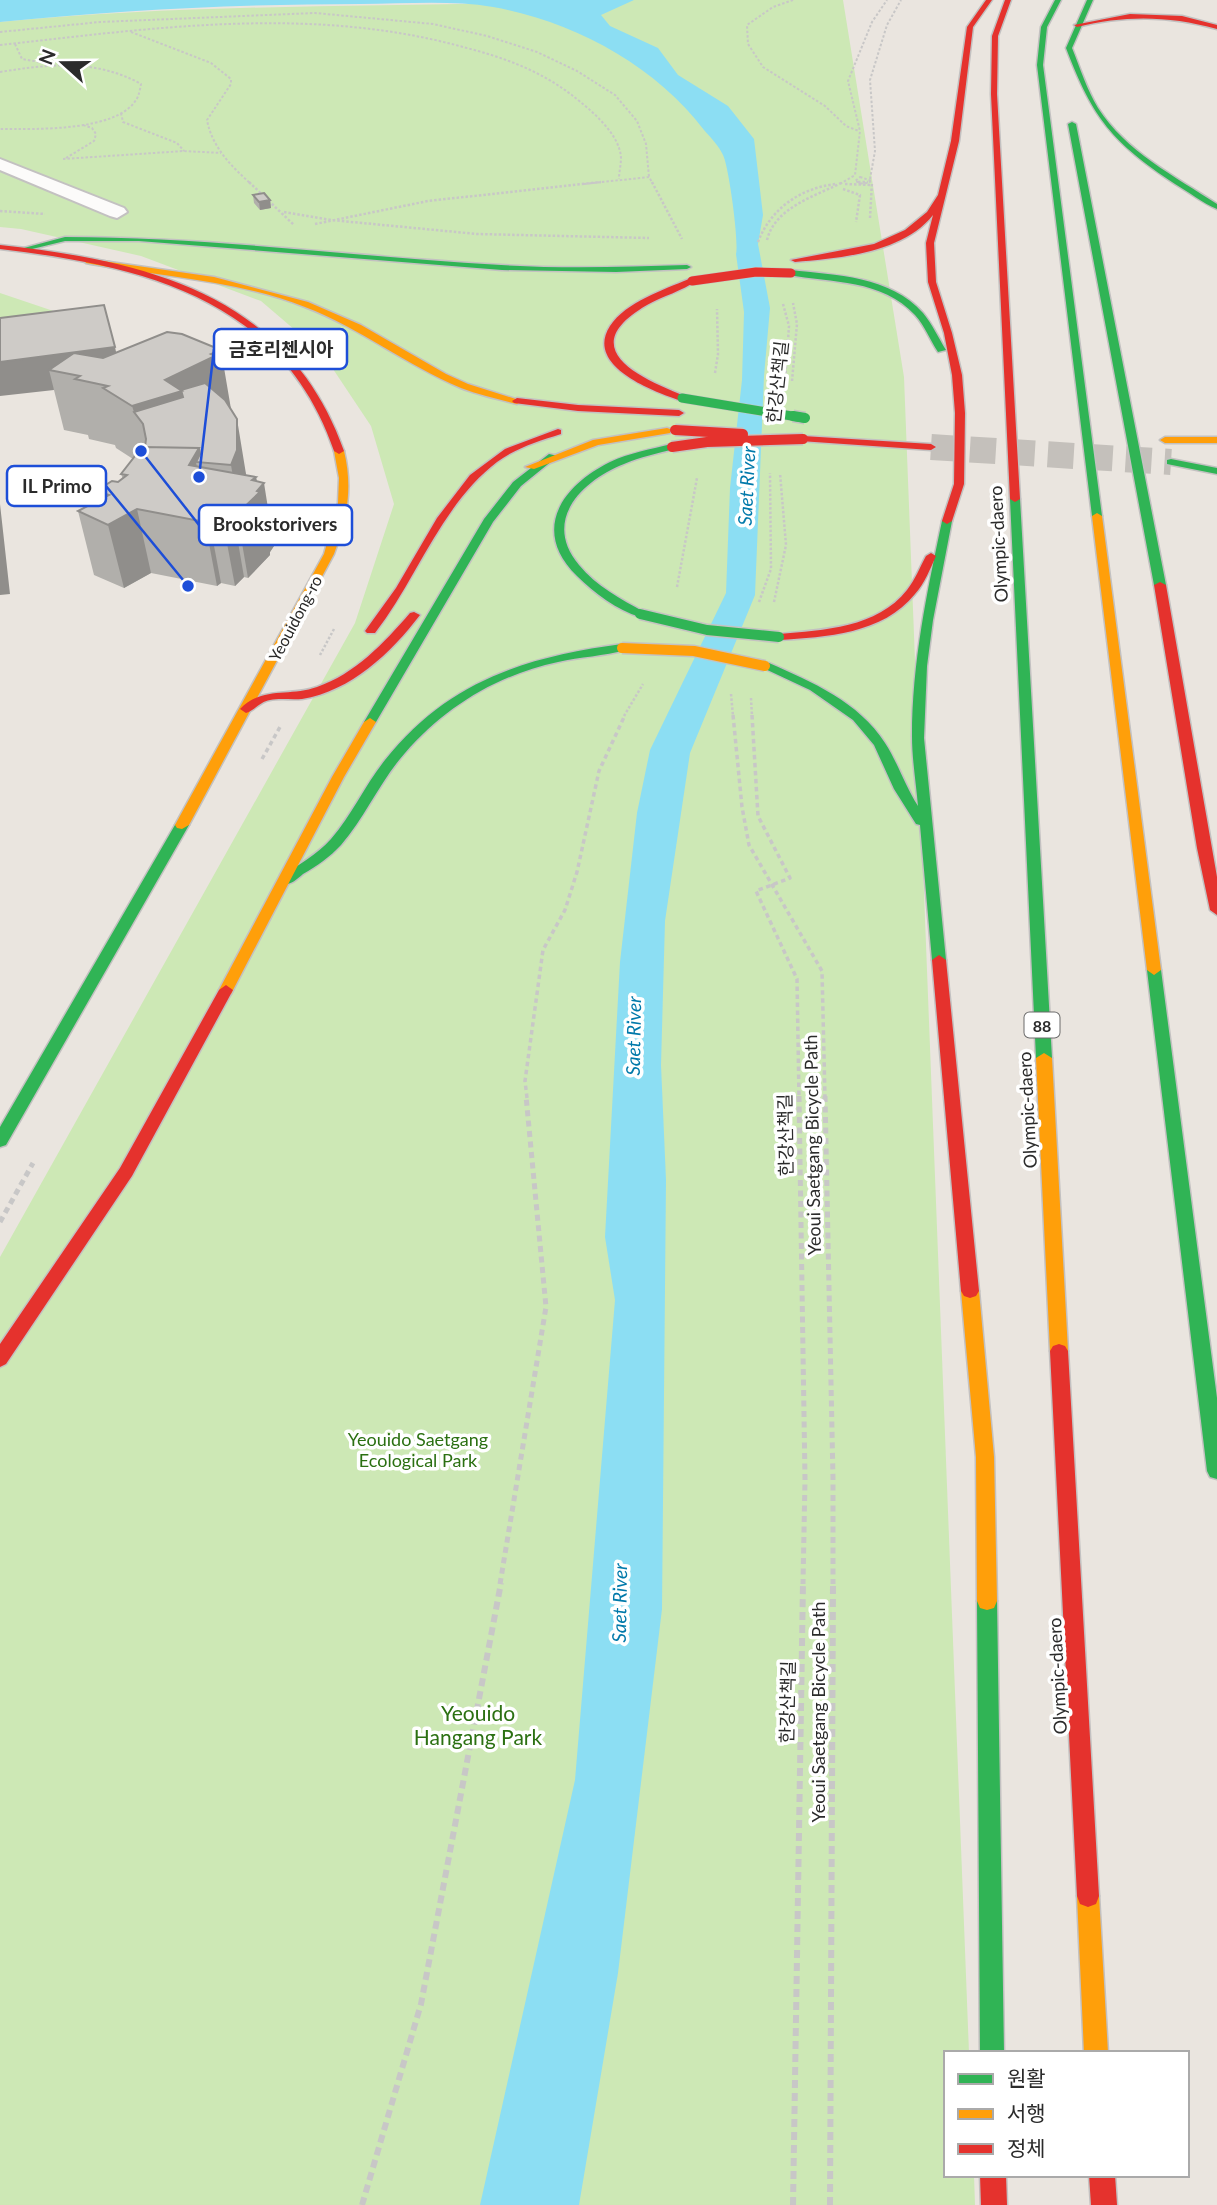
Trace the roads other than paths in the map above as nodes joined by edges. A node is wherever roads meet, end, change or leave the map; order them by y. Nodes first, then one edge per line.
1 (989, 0) edge
2 (1008, 0) edge
3 (1058, 0) edge
4 (1090, 0) edge
5 (1120, 0) edge
6 (1208, 9) dead end
7 (1077, 25) junction
8 (1217, 27) edge
9 (1069, 48) junction
10 (1063, 78) dead end
11 (1069, 109) dead end
12 (0, 164) edge
13 (941, 196) junction
14 (1217, 207) edge
15 (117, 212) dead end
16 (0, 236) edge
17 (207, 243) junction
18 (0, 247) edge
19 (28, 248) junction
20 (89, 261) junction
21 (788, 267) junction
22 (689, 274) junction
23 (957, 375) junction
24 (681, 405) junction
25 (654, 411) junction
26 (811, 418) dead end
27 (674, 438) junction
28 (1165, 440) dead end
29 (1217, 440) edge
30 (931, 447) tunnel mouth
31 (553, 456) junction
32 (1171, 462) tunnel mouth
33 (1217, 471) edge
34 (942, 536) junction
35 (356, 646) dead end
36 (307, 677) road end
37 (246, 709) junction
38 (927, 831) junction
39 (285, 881) junction
40 (1217, 910) edge
41 (0, 1140) edge
42 (0, 1359) edge
43 (1217, 1471) edge
44 (992, 2051) edge
45 (1096, 2051) edge
46 (993, 2177) edge
47 (1102, 2177) edge
48 (993, 2205) edge
49 (1104, 2205) edge

1 - 13 main road
2 - 45 main road, Olympic-daero / 88
3 - 43 main road
4 - 7 main road
5 - 6 main road
7 - 8 main road
7 - 9 main road
9 - 10 main road
9 - 14 main road
11 - 40 main road
12 - 15 street
13 - 21 main road
13 - 23 main road
16 - 17 main road
17 - 19 main road
17 - 22 main road
18 - 19 main road, Yeouidong-ro
19 - 20 main road, Yeouidong-ro
20 - 25 main road
20 - 37 main road, Yeouidong-ro
21 - 22 main road
21 - 23 main road
22 - 24 main road
23 - 34 main road
24 - 25 main road
24 - 26 main road, bridge
25 - 35 main road
27 - 30 main road, bridge
27 - 31 main road
27 - 34 main road, bridge
28 - 29 main road
31 - 37 main road
31 - 39 main road
32 - 33 main road
34 - 38 main road
36 - 37 main road
37 - 41 main road, Yeouidong-ro
38 - 39 main road, bridge
38 - 44 main road
39 - 42 main road
46 - 48 main road
47 - 49 main road

